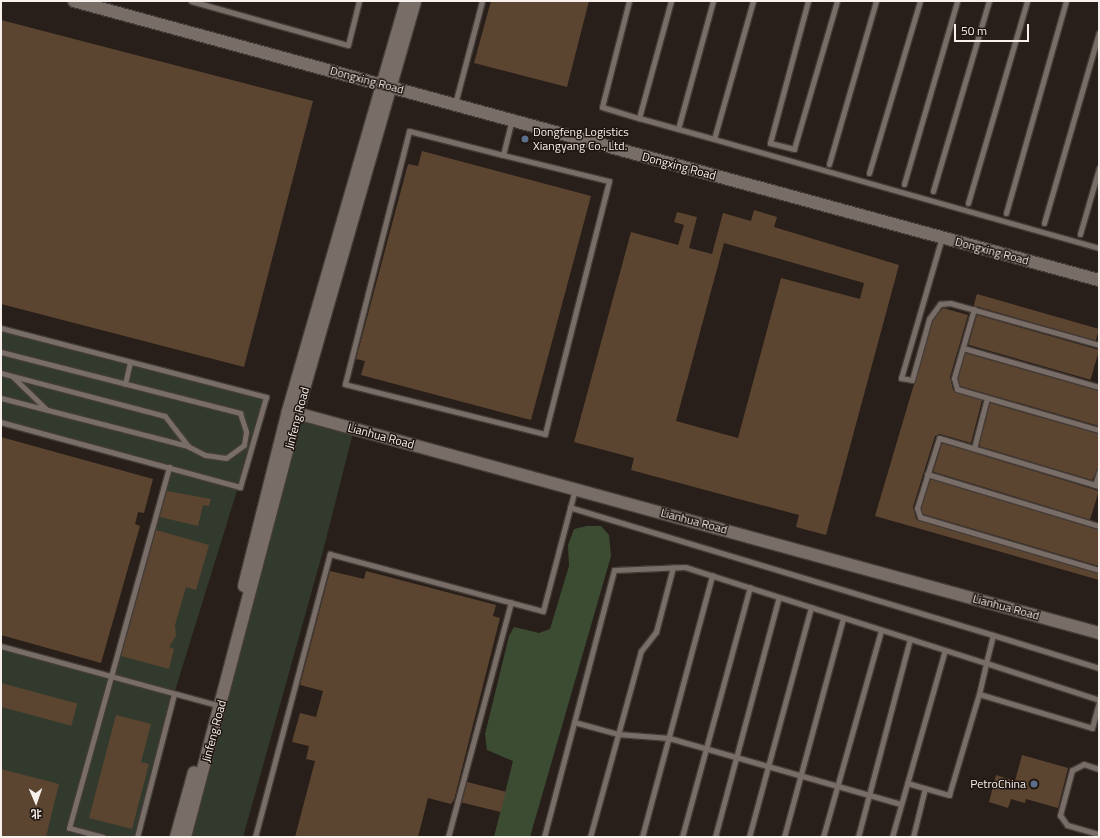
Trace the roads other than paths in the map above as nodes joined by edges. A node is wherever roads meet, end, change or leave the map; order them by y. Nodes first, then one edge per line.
1 (74, 1) edge
2 (191, 1) edge
3 (359, 1) edge
4 (406, 1) edge
5 (415, 1) edge
6 (482, 1) edge
7 (629, 1) edge
8 (671, 1) edge
9 (713, 1) edge
10 (753, 1) edge
11 (808, 1) edge
12 (837, 1) edge
13 (876, 1) edge
14 (920, 1) edge
15 (957, 1) edge
16 (989, 1) edge
17 (1027, 1) edge
18 (1066, 1) edge
19 (1099, 33) edge
20 (388, 85) junction
21 (455, 104) junction
22 (639, 118) junction
23 (512, 120) junction
24 (678, 129) junction
25 (714, 139) junction
26 (503, 155) junction
27 (828, 164) dead end
28 (1099, 168) edge
29 (870, 173) dead end
30 (904, 184) dead end
31 (933, 192) dead end
32 (968, 204) dead end
33 (1006, 213) dead end
34 (1044, 223) dead end
35 (1080, 234) dead end
36 (942, 237) junction
37 (1099, 248) edge
38 (1099, 280) edge
39 (974, 309) junction
40 (1, 328) edge
41 (1099, 344) edge
42 (963, 348) junction
43 (1, 352) edge
44 (130, 362) junction
45 (1, 373) edge
46 (12, 376) junction
47 (125, 384) junction
48 (1099, 387) edge
49 (1, 398) edge
50 (987, 398) junction
51 (46, 410) junction
52 (293, 412) junction
53 (1, 422) edge
54 (1099, 430) edge
55 (189, 447) junction
56 (974, 448) junction
57 (169, 467) junction
58 (1099, 472) edge
59 (927, 474) junction
60 (1097, 485) edge
61 (576, 488) junction
62 (570, 507) junction
63 (1099, 526) edge
64 (673, 567) junction
65 (1099, 570) edge
66 (712, 575) junction
67 (750, 587) junction
68 (779, 597) junction
69 (511, 602) junction
70 (811, 607) junction
71 (843, 618) junction
72 (881, 630) junction
73 (1099, 633) edge
74 (993, 636) junction
75 (910, 639) junction
76 (1, 646) edge
77 (945, 650) junction
78 (986, 663) junction
79 (1099, 668) edge
80 (110, 675) junction
81 (174, 694) junction
82 (979, 694) junction
83 (1099, 701) edge
84 (213, 704) junction
85 (574, 722) junction
86 (618, 734) junction
87 (669, 738) junction
88 (706, 749) junction
89 (736, 757) junction
90 (768, 766) junction
91 (1099, 769) edge
92 (800, 775) junction
93 (907, 782) junction
94 (837, 786) junction
95 (925, 788) junction
96 (870, 795) junction
97 (901, 804) junction
98 (1099, 834) edge
99 (103, 837) edge
100 (137, 837) edge
101 (176, 837) edge
102 (185, 837) edge
103 (255, 837) edge
104 (448, 837) edge
105 (544, 837) edge
106 (590, 837) edge
107 (642, 837) edge
108 (682, 837) edge
109 (715, 837) edge
110 (749, 837) edge
111 (784, 837) edge
112 (823, 837) edge
113 (858, 837) edge
114 (892, 837) edge
115 (913, 837) edge

1 - 20 street, Dongxing Road
2 - 3 lane
4 - 20 street, Jinfeng Road
5 - 20 street, Jinfeng Road
6 - 21 lane
7 - 22 lane
8 - 22 lane
9 - 24 lane
10 - 25 lane
11 - 12 lane
13 - 27 lane
14 - 29 lane
15 - 30 lane
16 - 31 lane
17 - 32 lane
18 - 33 lane
19 - 34 lane
20 - 21 street, Dongxing Road
20 - 52 street, Jinfeng Road
21 - 23 street, Dongxing Road
22 - 24 lane
23 - 26 lane
23 - 36 street, Dongxing Road
24 - 25 lane
25 - 37 lane
26 - 26 lane
28 - 35 lane
36 - 38 street, Dongxing Road
36 - 39 lane
39 - 41 lane
39 - 42 lane
40 - 44 lane
42 - 48 lane
42 - 50 lane
43 - 47 lane
44 - 47 lane
44 - 57 lane
45 - 46 lane
46 - 51 lane
46 - 55 lane
47 - 55 lane
49 - 51 lane
50 - 54 lane
50 - 56 lane
51 - 55 lane
52 - 61 street, Lianhua Road
52 - 84 street, Jinfeng Road
52 - 102 street, Jinfeng Road
53 - 57 lane
56 - 59 lane
56 - 60 lane
57 - 80 lane
58 - 60 lane
59 - 63 lane
59 - 65 lane
61 - 62 lane
61 - 73 street, Lianhua Road
62 - 69 lane
62 - 74 lane
64 - 66 lane
64 - 85 lane
64 - 86 lane
66 - 67 lane
66 - 87 lane
67 - 68 lane
67 - 88 lane
68 - 70 lane
68 - 89 lane
69 - 103 lane
69 - 104 lane
70 - 71 lane
70 - 90 lane
71 - 72 lane
71 - 92 lane
72 - 75 lane
72 - 94 lane
74 - 78 lane
74 - 79 lane
75 - 77 lane
75 - 96 lane
76 - 80 lane
77 - 78 lane
77 - 93 lane
78 - 82 lane
78 - 83 lane
80 - 81 lane
80 - 99 lane
81 - 84 lane
81 - 100 lane
82 - 83 lane
82 - 95 lane
84 - 101 street, Jinfeng Road
85 - 86 lane
85 - 105 lane
86 - 87 lane
86 - 106 lane
87 - 88 lane
87 - 107 lane
88 - 89 lane
88 - 108 lane
89 - 90 lane
89 - 109 lane
90 - 92 lane
90 - 110 lane
91 - 98 lane
92 - 94 lane
92 - 111 lane
93 - 95 lane
93 - 97 lane
94 - 96 lane
94 - 112 lane
95 - 115 lane
96 - 97 lane
96 - 113 lane
97 - 114 lane

